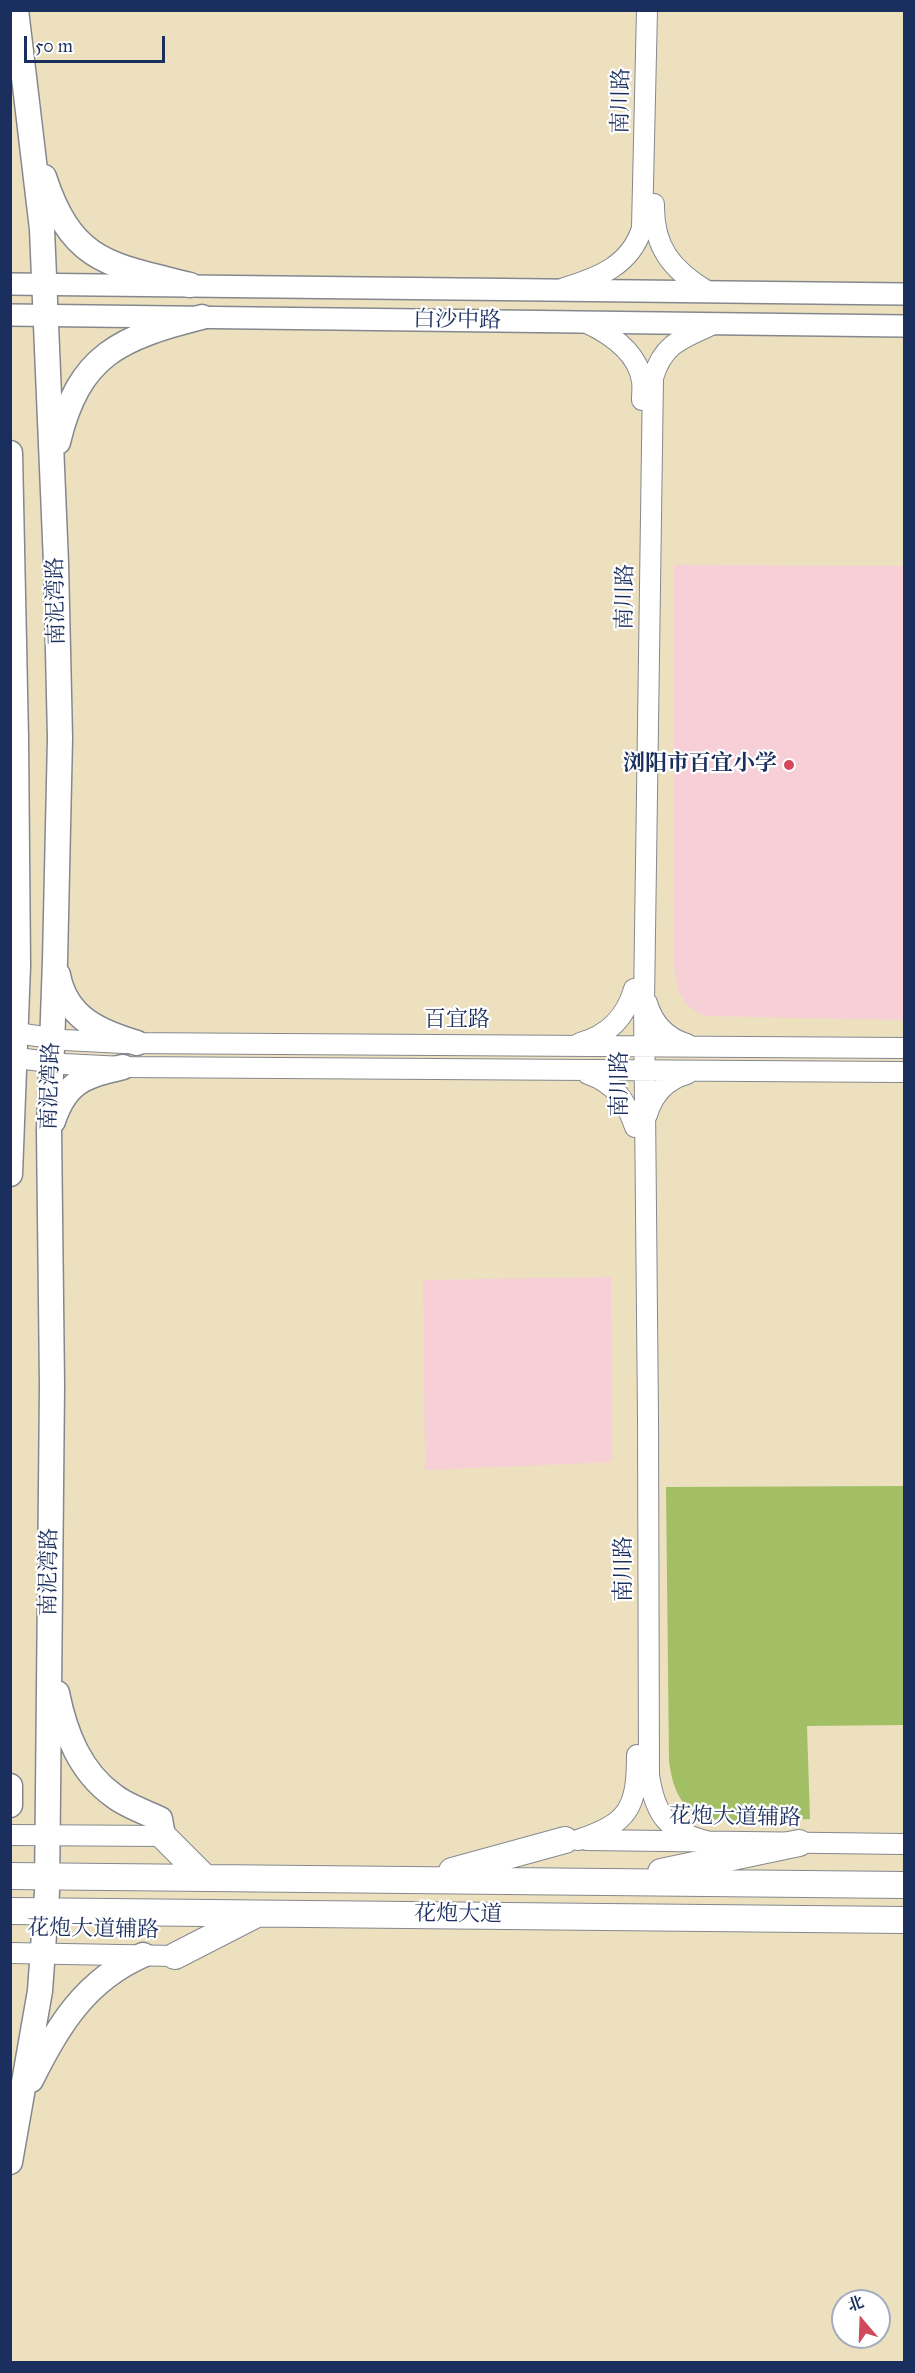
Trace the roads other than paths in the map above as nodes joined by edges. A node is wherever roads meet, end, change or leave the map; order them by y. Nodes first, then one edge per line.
1 (16, 10) edge
2 (647, 10) edge
3 (658, 10) edge
4 (31, 137) junction
5 (10, 284) edge
6 (44, 284) junction
7 (190, 285) junction
8 (560, 290) junction
9 (707, 291) junction
10 (904, 294) edge
11 (10, 315) edge
12 (45, 315) junction
13 (202, 317) junction
14 (587, 323) junction
15 (714, 324) junction
16 (904, 326) edge
17 (10, 453) edge
18 (11, 462) edge
19 (52, 468) junction
20 (55, 961) junction
21 (14, 975) edge
22 (639, 991) junction
23 (13, 1033) edge
24 (52, 1039) junction
25 (137, 1043) junction
26 (570, 1046) junction
27 (639, 1047) junction
28 (695, 1047) junction
29 (904, 1048) edge
30 (12, 1058) edge
31 (51, 1063) junction
32 (123, 1068) junction
33 (576, 1071) junction
34 (639, 1071) junction
35 (694, 1072) junction
36 (904, 1072) edge
37 (640, 1124) junction
38 (11, 1135) edge
39 (49, 1138) junction
40 (10, 1174) edge
41 (49, 1655) junction
42 (10, 1786) edge
43 (10, 1805) edge
44 (10, 1835) edge
45 (48, 1836) junction
46 (163, 1836) junction
47 (571, 1840) junction
48 (710, 1842) junction
49 (799, 1843) junction
50 (904, 1844) edge
51 (10, 1876) edge
52 (47, 1876) junction
53 (204, 1877) junction
54 (422, 1880) junction
55 (616, 1882) junction
56 (904, 1885) edge
57 (10, 1911) edge
58 (45, 1911) junction
59 (260, 1913) junction
60 (904, 1920) edge
61 (10, 1953) edge
62 (42, 1954) junction
63 (143, 1955) junction
64 (175, 1956) joint
65 (21, 2101) junction
66 (10, 2162) edge

1 - 4 main road, 南泥湾路
2 - 8 street, 南川路
3 - 9 street, 南川路
4 - 6 main road, 南泥湾路
4 - 7 main road
5 - 6 main road, 白沙中路
6 - 7 main road, 白沙中路
6 - 12 main road, 南泥湾路
7 - 8 main road, 白沙中路
8 - 9 main road, 白沙中路
9 - 10 main road, 白沙中路
11 - 12 main road, 白沙中路
12 - 13 main road, 白沙中路
12 - 19 main road, 南泥湾路
13 - 14 main road, 白沙中路
13 - 19 main road
14 - 15 main road, 白沙中路
14 - 22 street, 南川路
15 - 16 main road, 白沙中路
15 - 22 street, 南川路
17 - 18 main road, 南泥湾路
18 - 21 main road, 南泥湾路
19 - 20 main road, 南泥湾路
20 - 24 main road, 南泥湾路
20 - 25 main road
21 - 23 main road, 南泥湾路
22 - 26 street
22 - 27 street, 南川路
22 - 28 street
23 - 24 street, 百宜路
23 - 30 main road, 南泥湾路
24 - 25 street, 百宜路
24 - 31 main road, 南泥湾路
25 - 26 street, 百宜路
26 - 27 street, 百宜路
27 - 28 street, 百宜路
27 - 34 street, 南川路
28 - 29 street, 百宜路
30 - 31 street
30 - 38 main road, 南泥湾路
31 - 32 street
31 - 39 main road, 南泥湾路
32 - 33 street
32 - 39 main road
33 - 34 street
33 - 37 street
34 - 35 street
34 - 37 street, 南川路
35 - 36 street
35 - 37 street
37 - 47 street, 南川路
37 - 48 street, 南川路
38 - 40 main road, 南泥湾路
39 - 41 main road, 南泥湾路
41 - 45 main road, 南泥湾路
41 - 46 main road
42 - 43 main road
44 - 45 street
45 - 46 street
45 - 52 main road, 南泥湾路
46 - 53 highway
47 - 48 street, 花炮大道辅路
47 - 54 highway
48 - 49 street, 花炮大道辅路
49 - 50 street, 花炮大道辅路
49 - 55 highway
51 - 52 highway, 花炮大道
52 - 53 highway, 花炮大道
52 - 58 main road, 南泥湾路
53 - 54 highway, 花炮大道
54 - 55 highway, 花炮大道
55 - 56 highway, 花炮大道
57 - 58 highway, 花炮大道
58 - 59 highway, 花炮大道
58 - 62 main road, 南泥湾路
59 - 60 highway, 花炮大道
59 - 64 highway
61 - 62 street, 花炮大道辅路
62 - 63 street, 花炮大道辅路
62 - 65 main road, 南泥湾路
63 - 64 street, 花炮大道辅路
63 - 65 main road
65 - 66 main road, 南泥湾路

